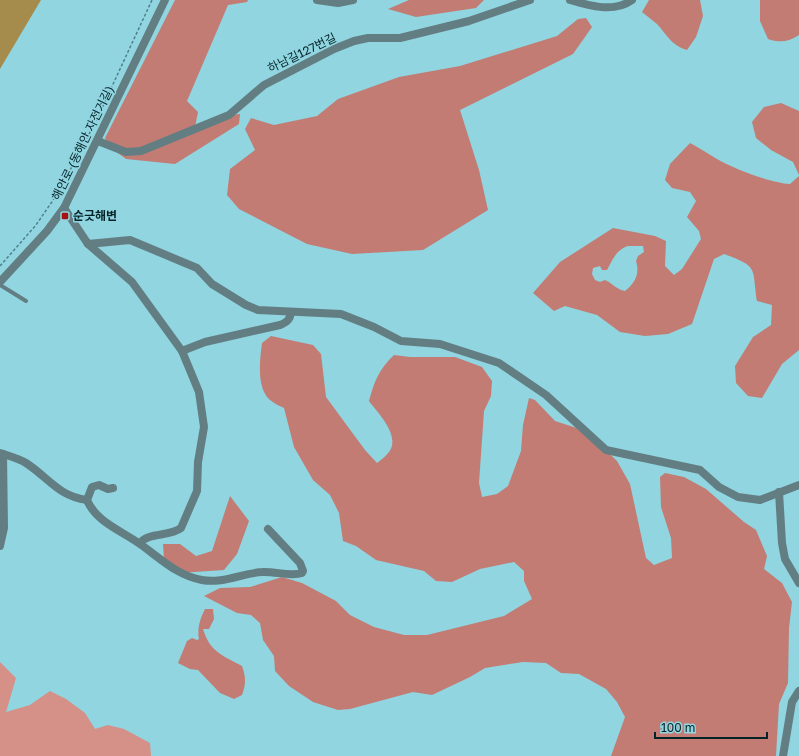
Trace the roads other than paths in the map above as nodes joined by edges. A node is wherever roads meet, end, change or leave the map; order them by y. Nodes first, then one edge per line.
1 (166, 0) edge
2 (317, 0) edge
3 (530, 0) edge
4 (570, 0) edge
5 (632, 0) edge
6 (351, 1) edge
7 (98, 142) junction
8 (64, 208) junction
9 (88, 244) junction
10 (0, 282) edge
11 (0, 285) edge
12 (26, 301) dead end
13 (291, 312) junction
14 (182, 351) junction
15 (2, 454) edge
16 (799, 485) edge
17 (113, 488) dead end
18 (779, 492) junction
19 (87, 500) junction
20 (268, 529) dead end
21 (140, 543) junction
22 (0, 546) edge
23 (799, 583) edge
24 (799, 691) edge
25 (782, 756) edge

1 - 7 street, 해안로 (동해안 자전거길)
2 - 6 street
3 - 7 street, 하남길127번길
4 - 5 street
7 - 8 street, 해안로 (동해안 자전거길)
8 - 9 street
8 - 10 street, 해안로 (동해안 자전거길)
9 - 13 street
9 - 14 street
11 - 12 lane
13 - 14 street
13 - 18 street
14 - 21 street
15 - 19 street
15 - 22 street
16 - 18 street
17 - 19 street
18 - 23 street
19 - 21 street
20 - 21 street
24 - 25 street

